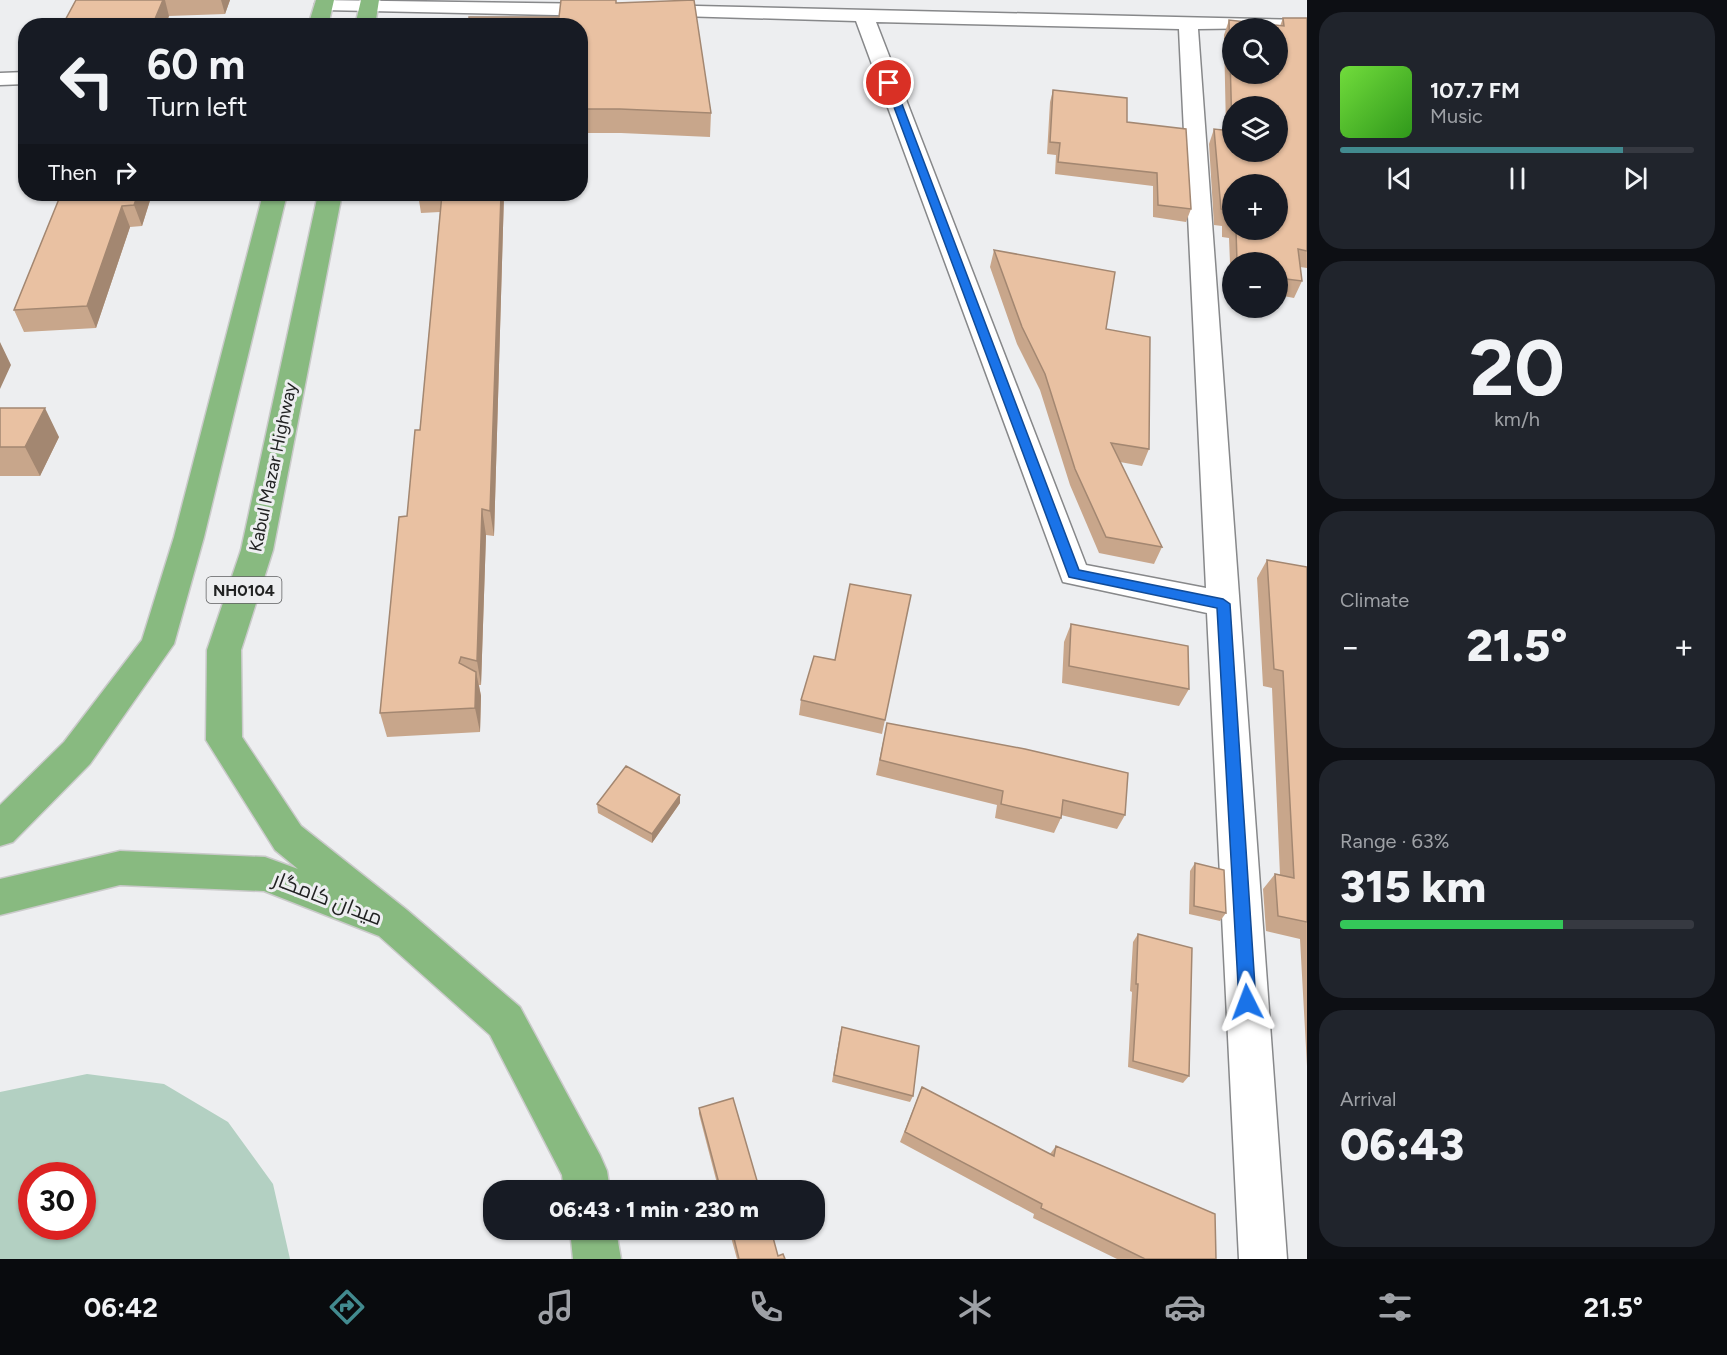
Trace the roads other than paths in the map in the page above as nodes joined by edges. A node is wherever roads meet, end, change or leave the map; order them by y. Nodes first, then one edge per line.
1 (324, 2) edge
2 (370, 2) edge
3 (864, 16) junction
4 (320, 18) edge
5 (367, 18) edge
6 (1188, 23) junction
7 (1307, 26) edge
8 (18, 78) edge
9 (0, 79) edge
10 (273, 201) edge
11 (329, 201) edge
12 (1223, 604) junction
13 (0, 830) edge
14 (0, 897) edge
15 (393, 923) junction
16 (585, 1180) edge
17 (594, 1240) edge
18 (597, 1259) edge
19 (1263, 1259) edge

1 - 2 street
1 - 4 highway
2 - 3 street
2 - 5 highway
3 - 6 street
3 - 12 street
6 - 7 street
6 - 12 street
8 - 9 street
10 - 13 highway
11 - 15 highway, Kabul Mazar Highway / NH0104
12 - 19 street
14 - 15 highway, میدان کامگار / NH0104
15 - 16 highway, میدان کامگار / NH0104
17 - 18 highway

